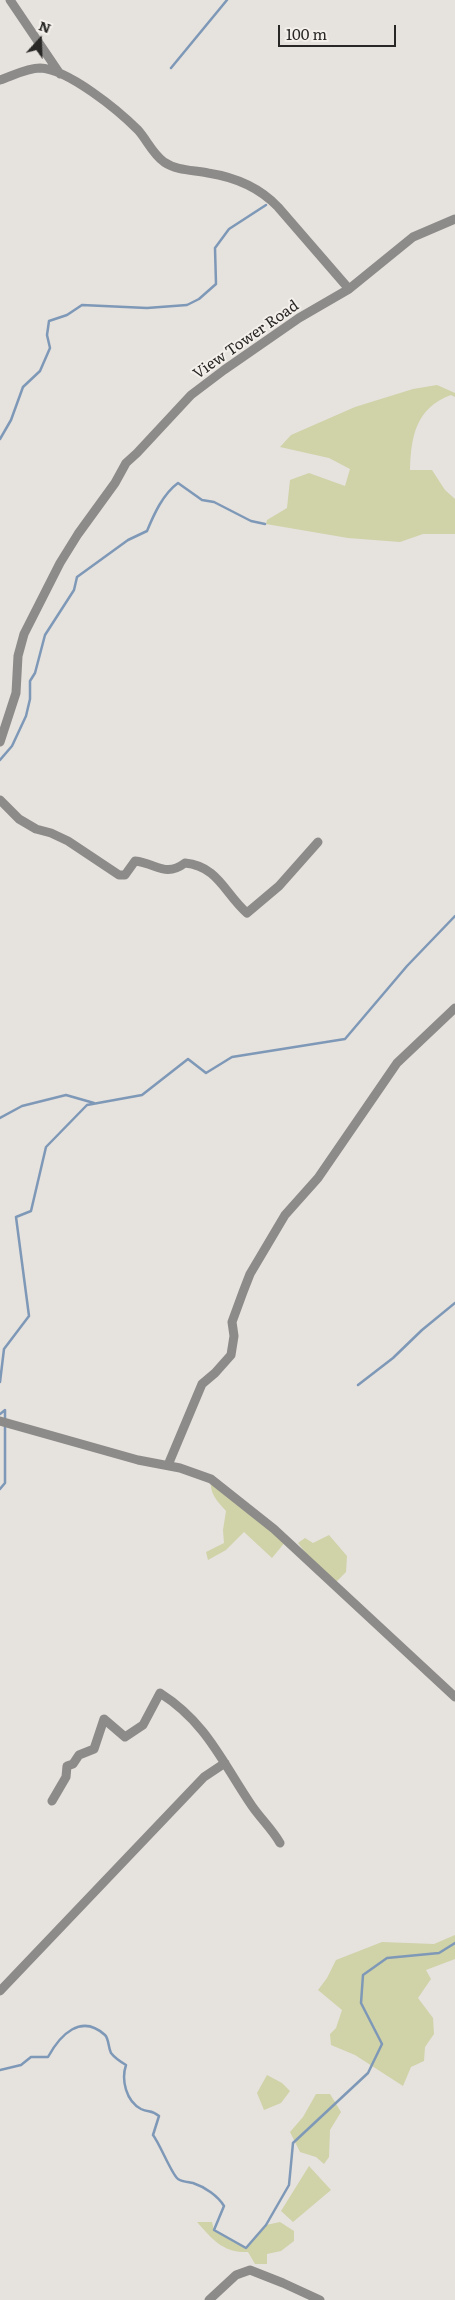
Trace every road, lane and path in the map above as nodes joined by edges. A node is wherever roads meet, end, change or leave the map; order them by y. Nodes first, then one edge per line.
1 (10, 0) edge
2 (60, 74) junction
3 (0, 80) edge
4 (455, 219) edge
5 (350, 289) junction
6 (0, 742) edge
7 (0, 800) edge
8 (318, 842) dead end
9 (455, 1008) edge
10 (4, 1422) edge
11 (168, 1465) junction
12 (455, 1698) edge
13 (225, 1763) junction
14 (52, 1801) dead end
15 (280, 1843) dead end
16 (0, 1991) edge
17 (209, 2300) edge
18 (320, 2300) edge

1 - 2 street
2 - 3 street
2 - 5 street
4 - 5 street, View Tower Road
5 - 6 street, View Tower Road
7 - 8 street
9 - 11 street
10 - 11 street
11 - 12 street
13 - 14 street
13 - 15 street
13 - 16 street
17 - 18 street

